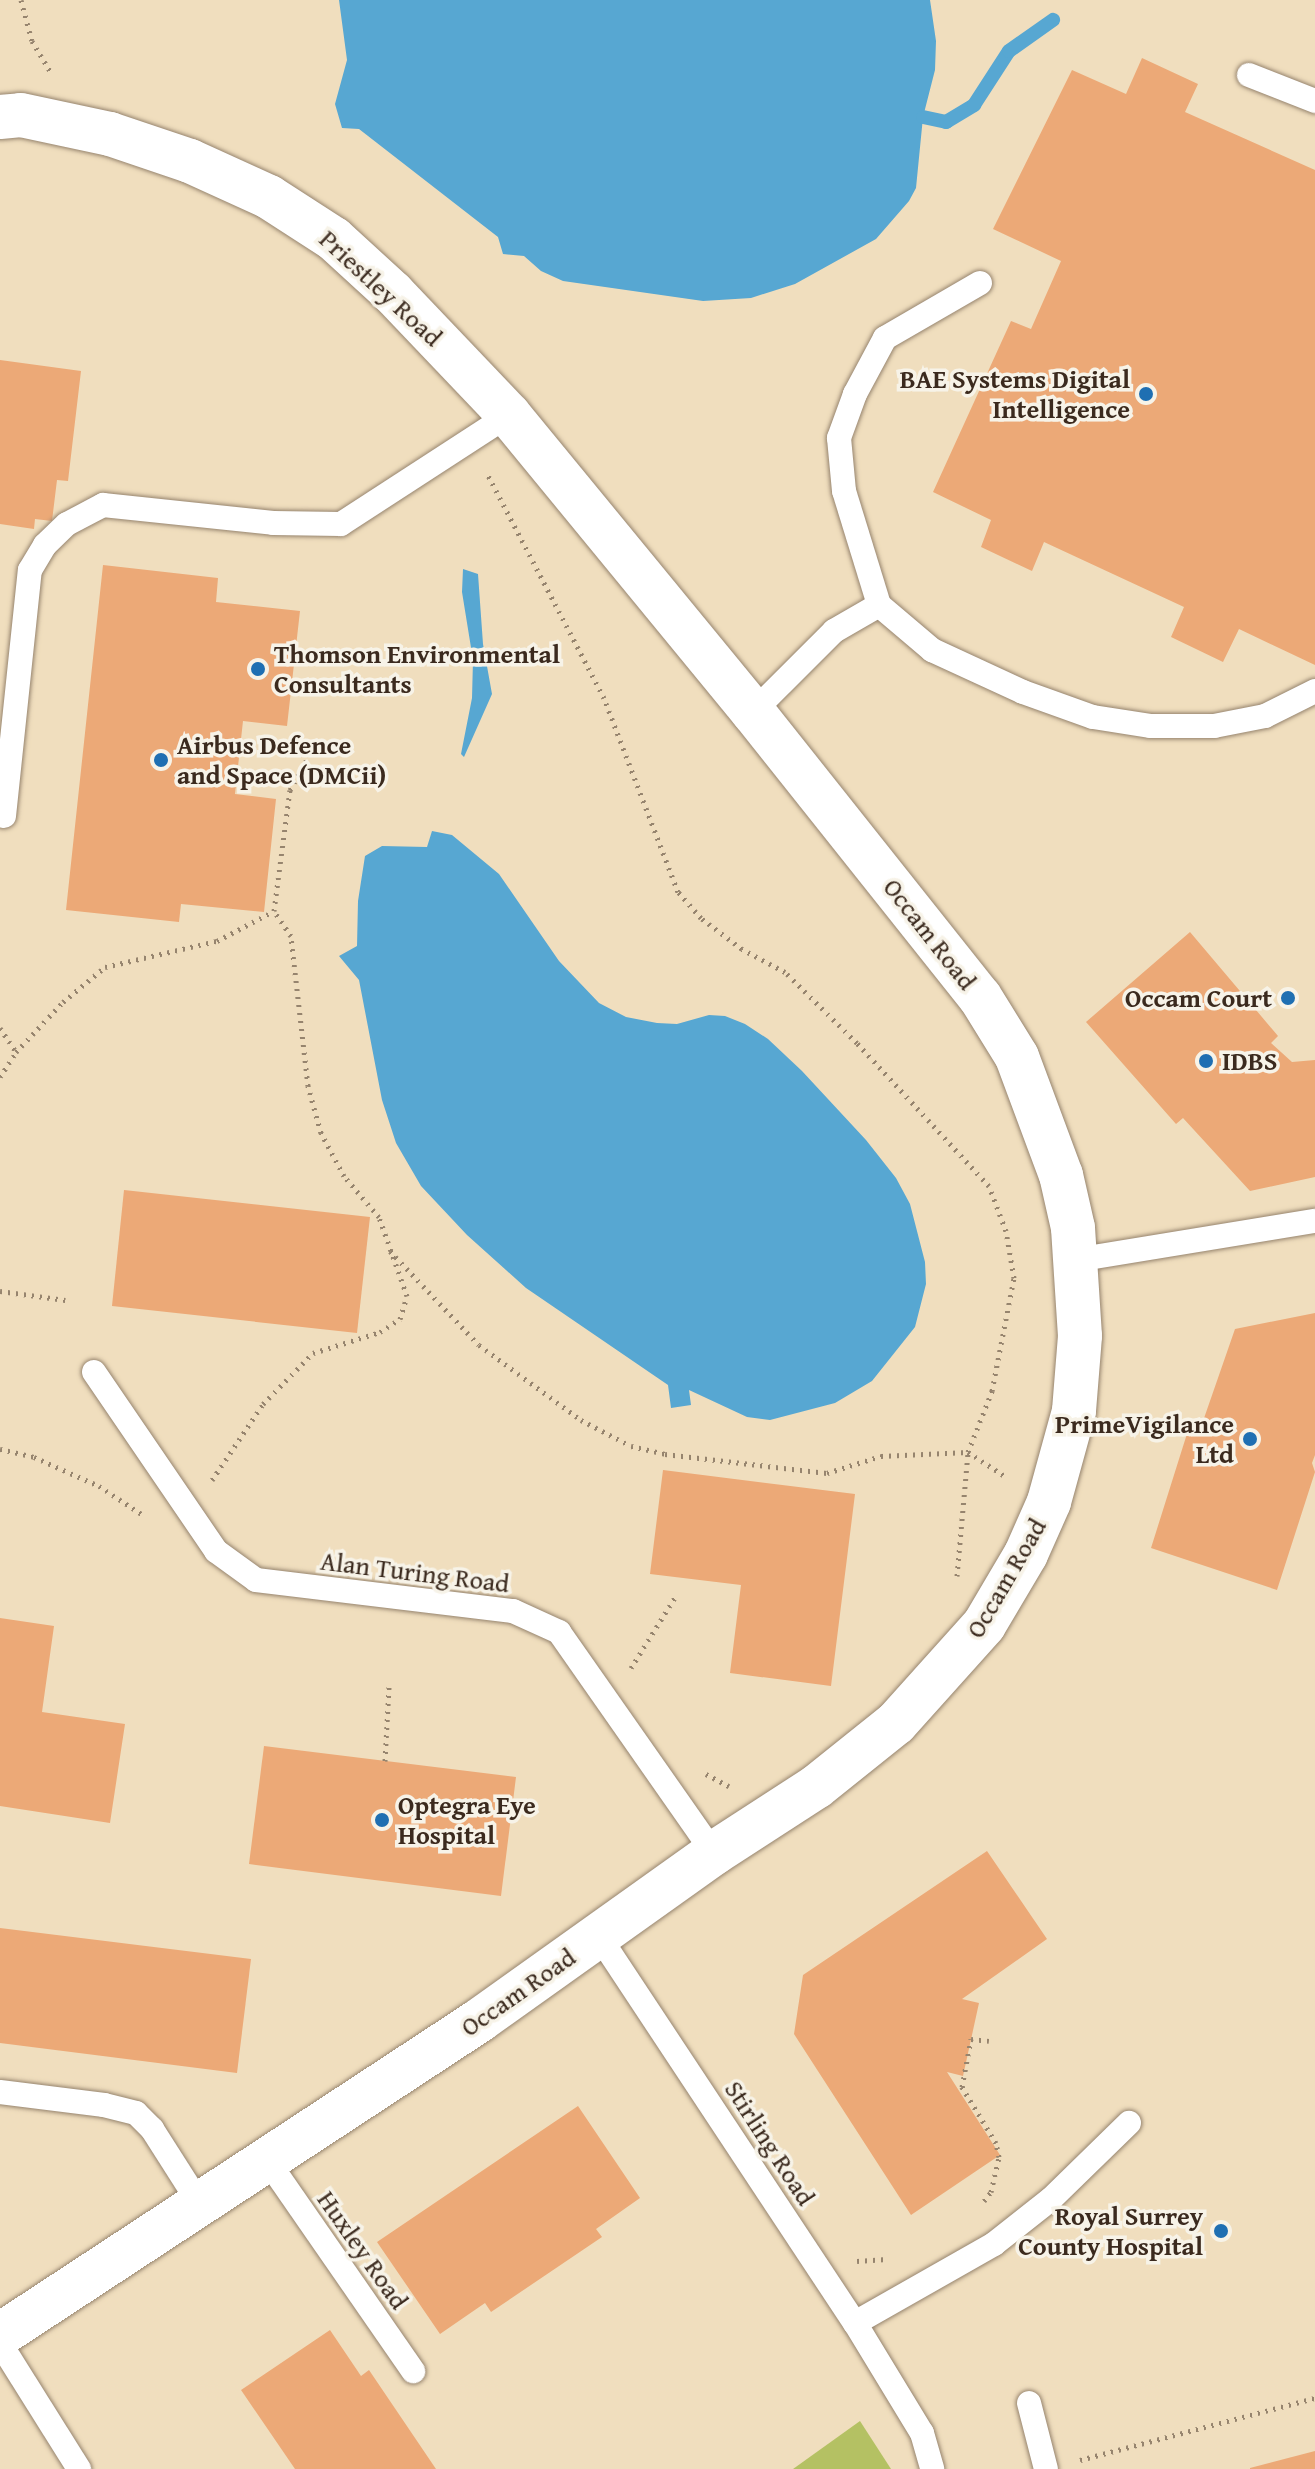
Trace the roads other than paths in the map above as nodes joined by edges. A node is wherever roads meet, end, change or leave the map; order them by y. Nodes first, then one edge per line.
1 (1249, 75) dead end
2 (1315, 101) edge
3 (0, 117) edge
4 (980, 283) dead end
5 (509, 415) junction
6 (879, 605) junction
7 (1315, 691) edge
8 (753, 712) junction
9 (4, 816) dead end
10 (1315, 1221) edge
11 (1076, 1260) junction
12 (94, 1372) dead end
13 (714, 1853) junction
14 (598, 1935) junction
15 (0, 2092) edge
16 (1129, 2123) dead end
17 (267, 2160) junction
18 (201, 2206) junction
19 (855, 2323) junction
20 (0, 2335) edge
21 (0, 2343) edge
22 (413, 2371) dead end
23 (1029, 2403) dead end
24 (79, 2469) edge
25 (932, 2469) edge
26 (1046, 2469) edge

1 - 2 lane
3 - 5 street, Priestley Road
4 - 6 lane
5 - 8 street, Occam Road
5 - 9 lane
6 - 7 lane
6 - 8 lane
8 - 11 street, Occam Road
10 - 11 lane
11 - 13 street, Occam Road
12 - 13 lane, Alan Turing Road
13 - 14 street, Occam Road
14 - 17 street, Occam Road
14 - 19 lane, Stirling Road
15 - 18 lane
16 - 19 lane
17 - 18 street, Occam Road
17 - 22 lane, Huxley Road
18 - 20 street, Occam Road
19 - 25 lane, Stirling Road
21 - 24 lane
23 - 26 lane

